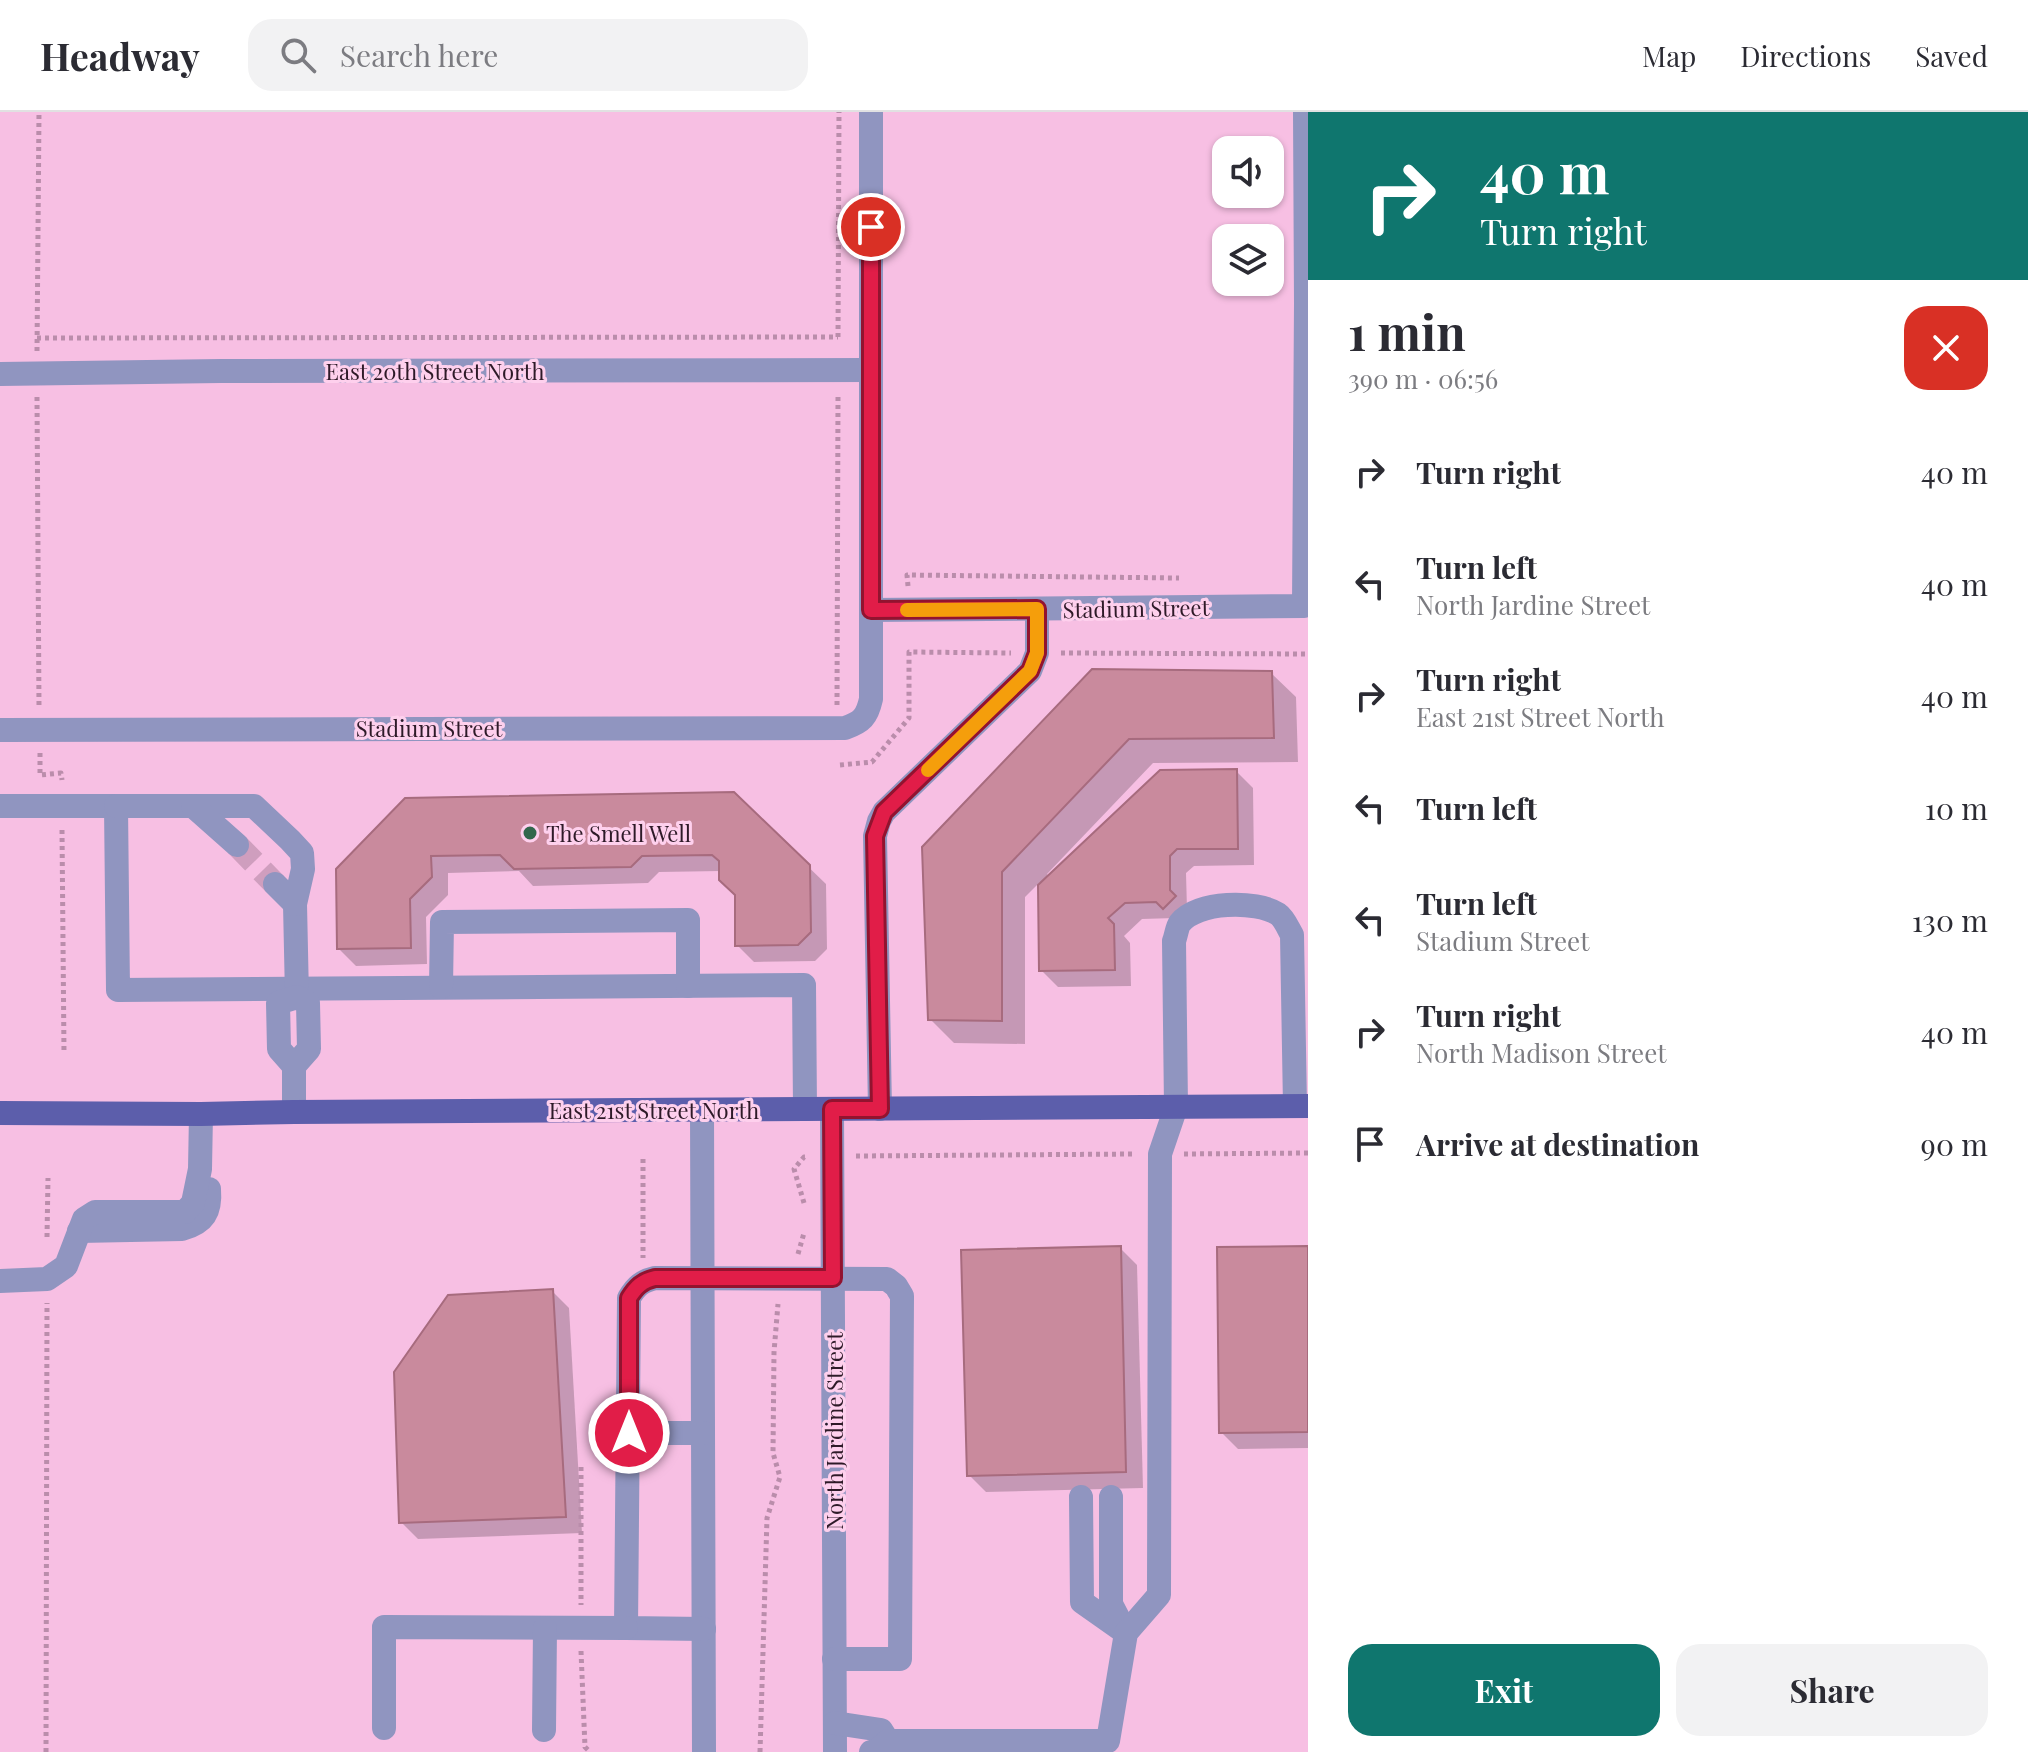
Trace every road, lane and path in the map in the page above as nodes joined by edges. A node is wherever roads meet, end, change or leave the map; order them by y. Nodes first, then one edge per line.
1 (39, 112) edge
2 (839, 112) edge
3 (871, 112) edge
4 (1305, 112) edge
5 (838, 337) junction
6 (37, 338) junction
7 (838, 370) junction
8 (871, 370) junction
9 (0, 374) edge
10 (37, 374) junction
11 (1037, 609) junction
12 (871, 610) junction
13 (837, 706) dead end
14 (40, 729) junction
15 (0, 730) edge
16 (0, 806) edge
17 (62, 806) junction
18 (116, 806) junction
19 (193, 806) junction
20 (237, 845) tunnel mouth
21 (275, 884) tunnel mouth
22 (295, 904) junction
23 (688, 986) junction
24 (441, 987) junction
25 (297, 993) junction
26 (64, 1053) dead end
27 (1302, 1106) edge
28 (1176, 1107) junction
29 (805, 1109) junction
30 (832, 1109) junction
31 (880, 1109) junction
32 (702, 1110) junction
33 (294, 1112) junction
34 (0, 1113) edge
35 (201, 1114) junction
36 (643, 1159) dead end
37 (48, 1178) dead end
38 (643, 1258) dead end
39 (702, 1278) junction
40 (833, 1278) junction
41 (47, 1279) junction
42 (0, 1281) edge
43 (629, 1433) junction
44 (703, 1433) junction
45 (1081, 1497) dead end
46 (1111, 1497) dead end
47 (545, 1628) junction
48 (626, 1628) junction
49 (704, 1629) junction
50 (1126, 1633) junction
51 (834, 1659) junction
52 (835, 1723) junction
53 (384, 1728) dead end
54 (544, 1730) dead end
55 (880, 1746) edge
56 (916, 1746) edge
57 (1108, 1747) edge
58 (46, 1752) edge
59 (704, 1752) edge
60 (835, 1752) edge

1 - 6 path
2 - 5 path
3 - 8 street
4 - 11 street, Stadium Street
5 - 6 path
5 - 7 path
6 - 10 path
7 - 8 street, East 20th Street North
7 - 10 street, East 20th Street North
7 - 13 path
8 - 12 street
9 - 10 street, East 20th Street North
10 - 14 path
11 - 12 street, Stadium Street
11 - 31 street
12 - 14 street, Stadium Street
14 - 15 street, Stadium Street
14 - 17 path
16 - 17 street
17 - 18 street
17 - 26 path
18 - 19 street
18 - 25 street
19 - 20 street
19 - 22 street
21 - 22 street
22 - 25 street
23 - 24 street
23 - 24 street
23 - 29 street
24 - 25 street
25 - 33 street
27 - 28 main road, East 21st Street North
27 - 28 street
28 - 31 main road, East 21st Street North
28 - 50 street
29 - 30 main road, East 21st Street North
29 - 32 main road, East 21st Street North
30 - 31 main road, East 21st Street North
30 - 40 street, North Jardine Street
32 - 33 main road, East 21st Street North
32 - 39 street
33 - 35 main road, East 21st Street North
34 - 35 main road, East 21st Street North
35 - 41 street
36 - 38 path
37 - 41 path
39 - 40 street
39 - 43 street
39 - 44 street
40 - 51 street, North Jardine Street
40 - 51 street
41 - 42 street
41 - 58 path
43 - 44 street
43 - 48 street
44 - 49 street
45 - 50 street
46 - 50 street
47 - 48 street
47 - 53 street
47 - 54 street
48 - 49 street
49 - 59 street
50 - 57 street
51 - 52 street, North Jardine Street
52 - 55 street
52 - 60 street, North Jardine Street
55 - 56 street
56 - 57 street

